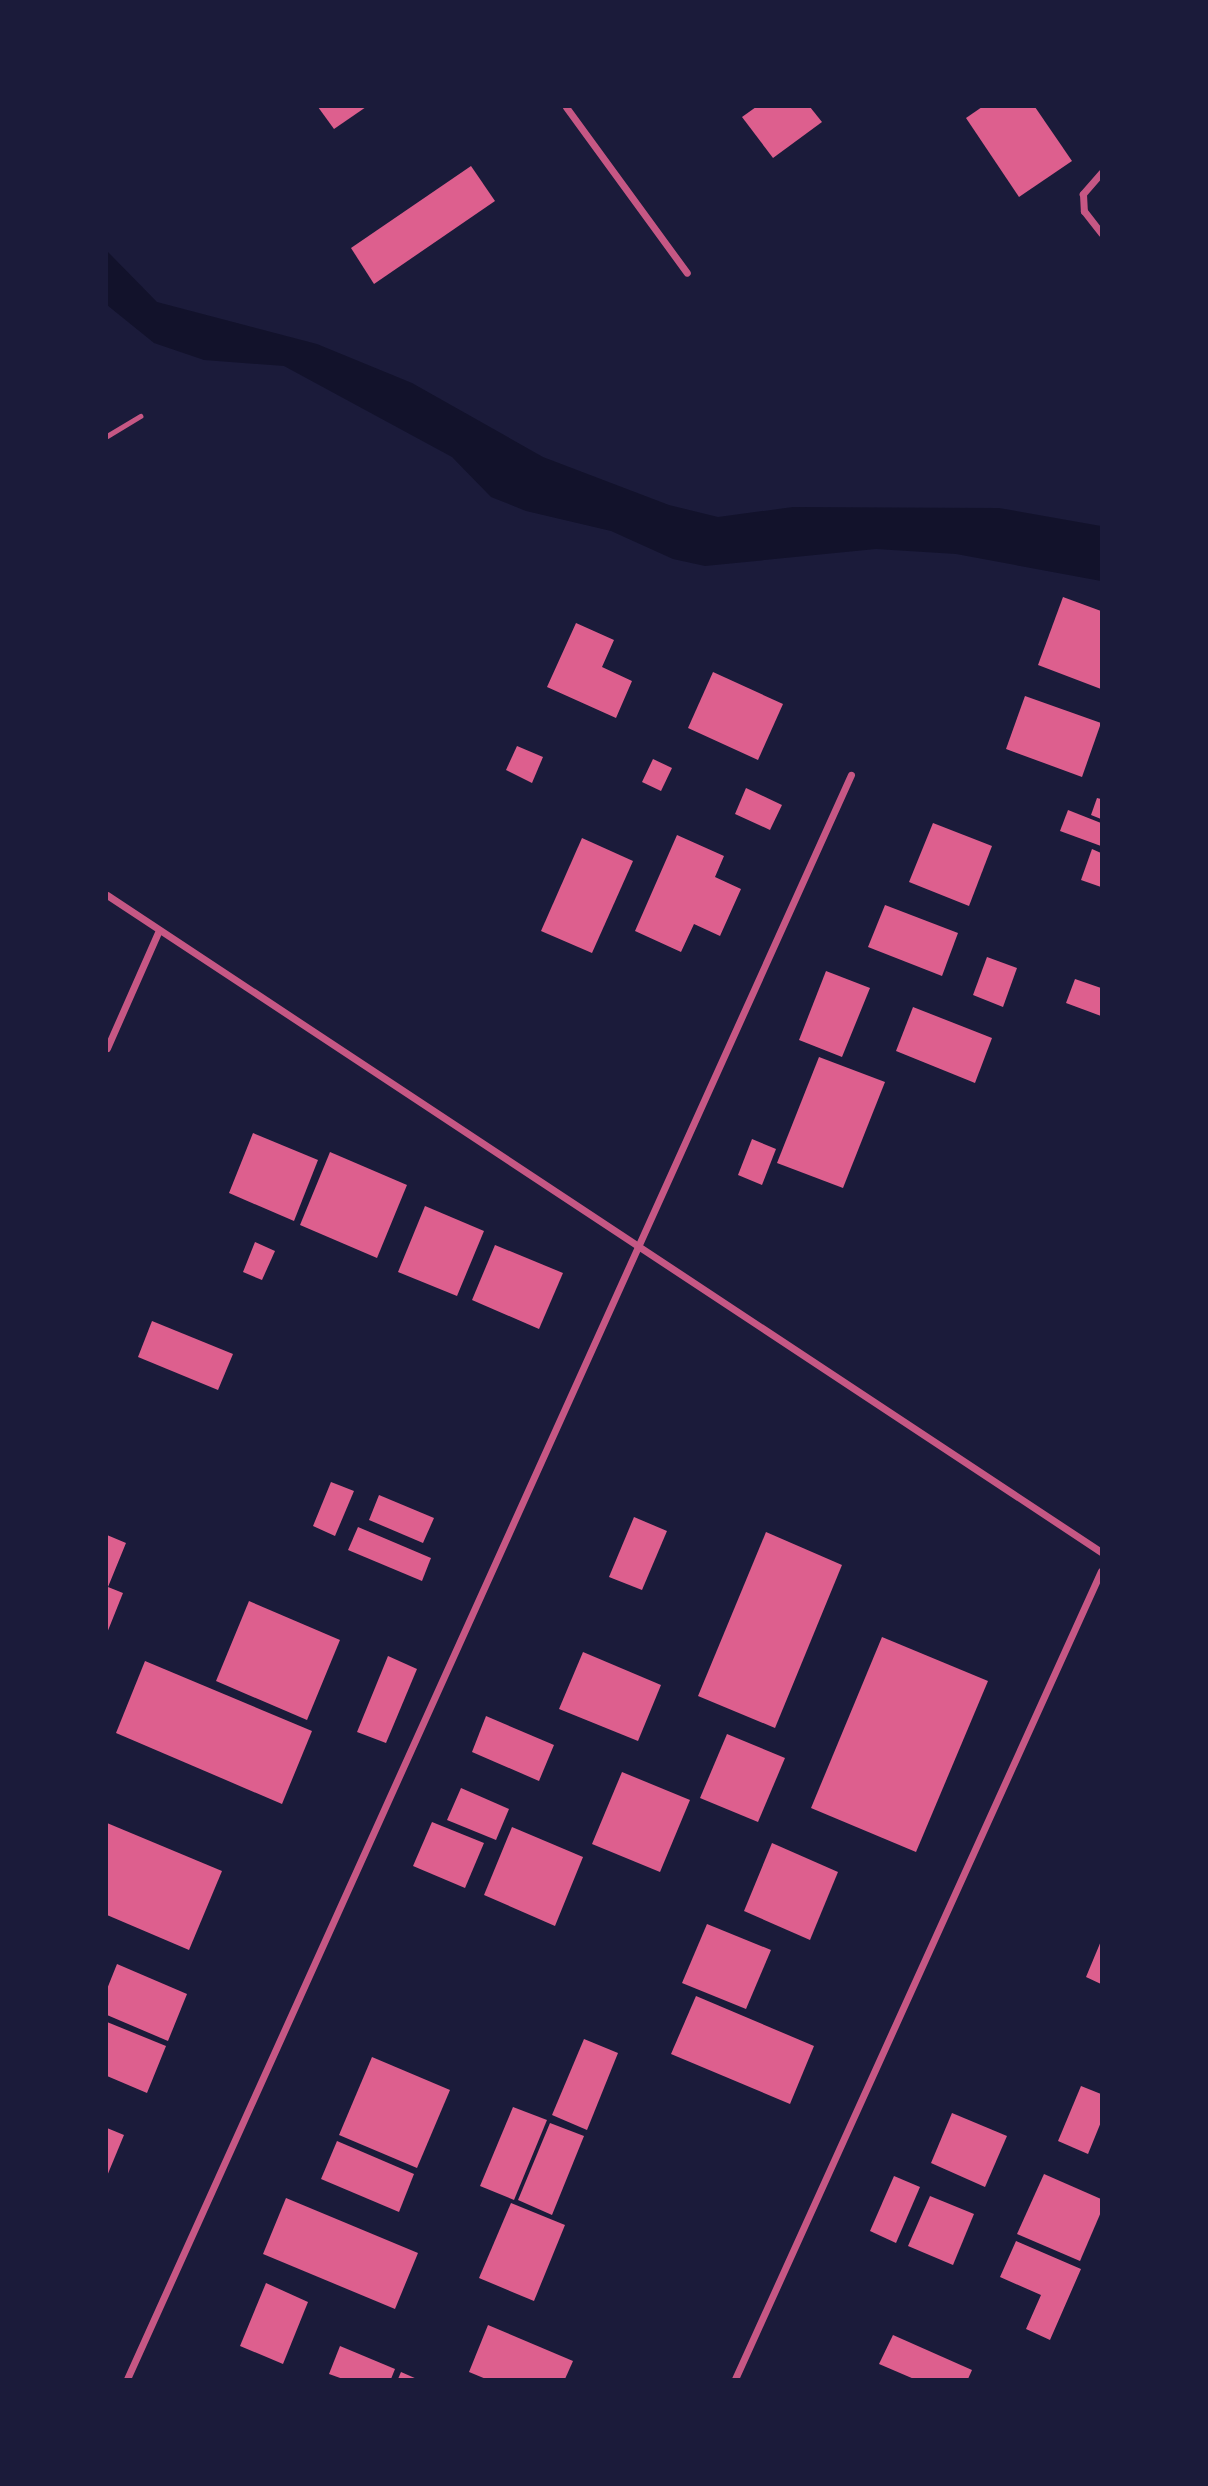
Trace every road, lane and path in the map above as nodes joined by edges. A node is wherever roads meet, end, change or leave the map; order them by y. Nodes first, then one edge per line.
1 (566, 107) edge
2 (1101, 173) edge
3 (1101, 233) edge
4 (687, 273) dead end
5 (140, 416) dead end
6 (107, 436) edge
7 (850, 775) dead end
8 (107, 895) edge
9 (159, 930) junction
10 (107, 1048) edge
11 (637, 1243) junction
12 (1101, 1552) edge
13 (1101, 1571) edge
14 (127, 2379) edge
15 (735, 2379) edge

1 - 4 street
2 - 3 street
5 - 6 lane
7 - 11 street
8 - 9 street
9 - 10 street
9 - 11 street
11 - 12 street
11 - 14 street
13 - 15 street

